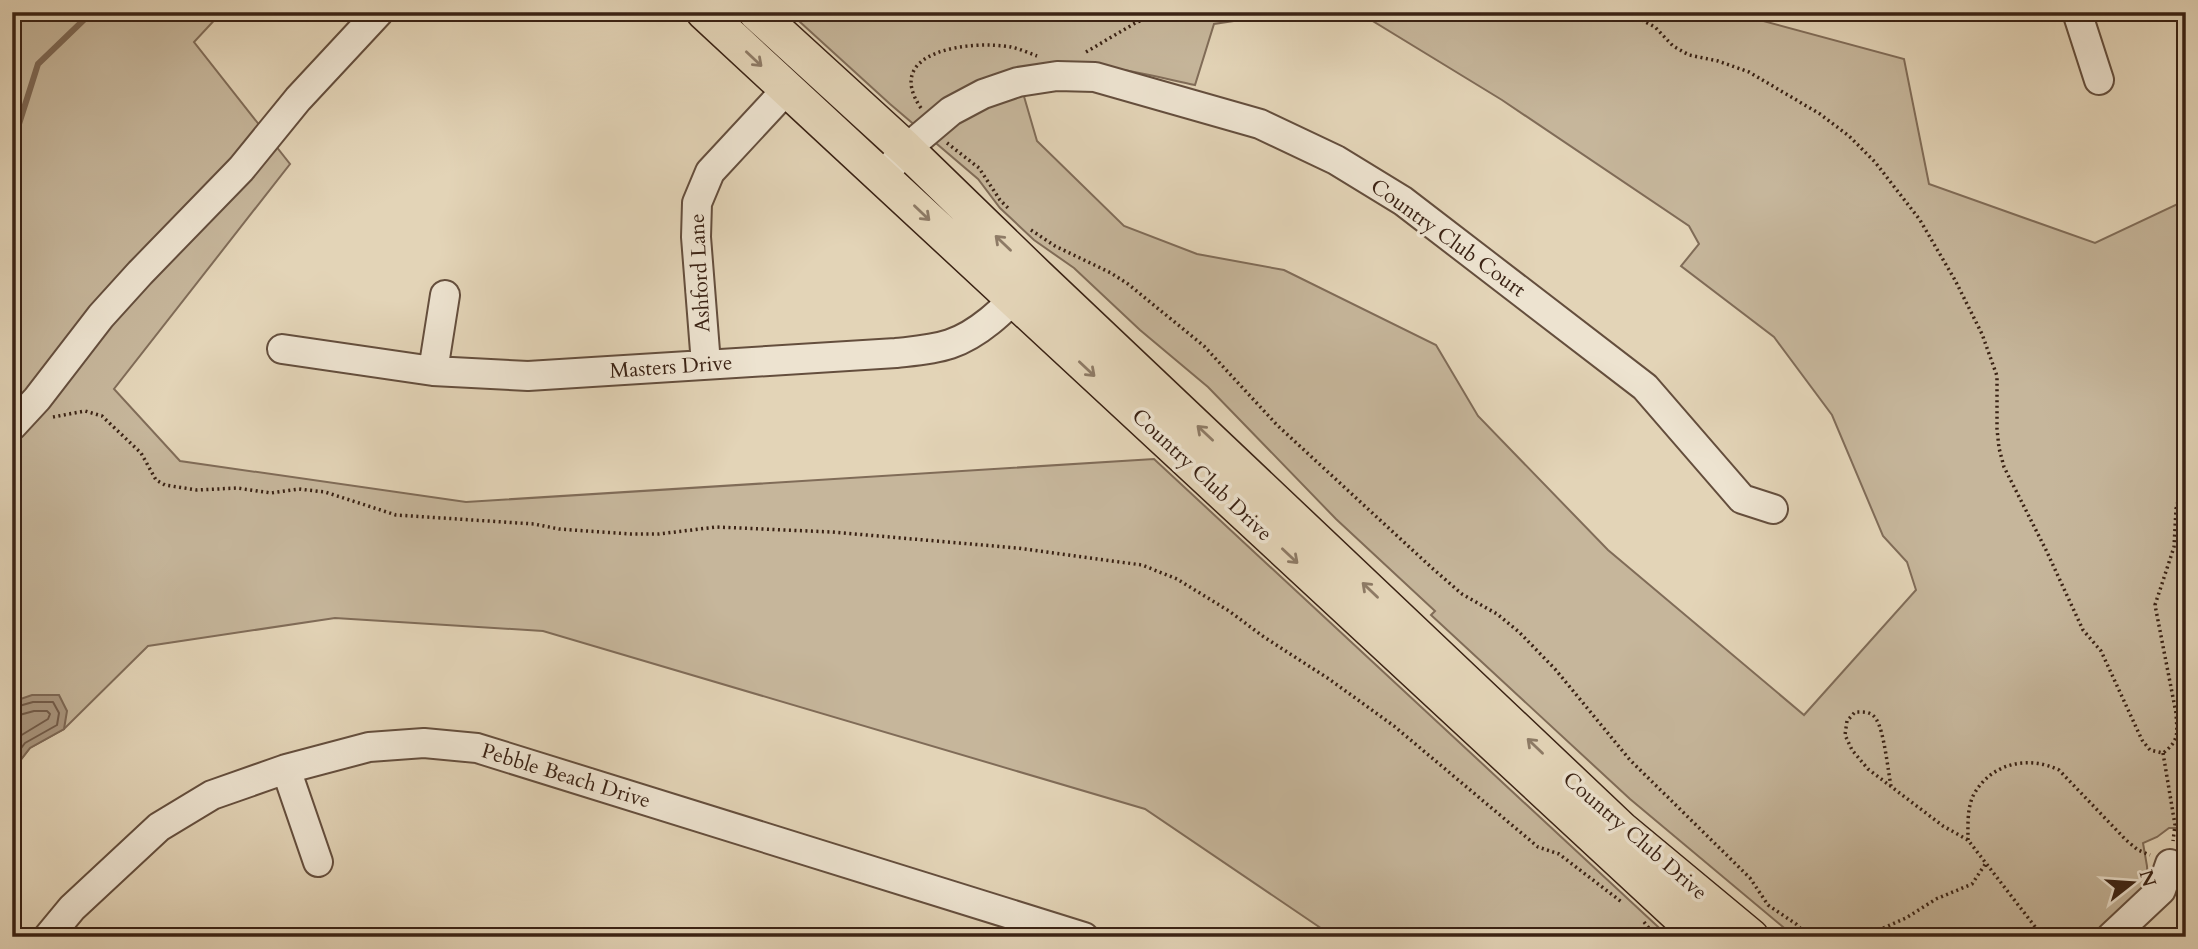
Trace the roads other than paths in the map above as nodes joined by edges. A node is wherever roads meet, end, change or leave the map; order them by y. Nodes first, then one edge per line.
1 (379, 12) edge
2 (704, 12) edge
3 (756, 12) edge
4 (2077, 12) edge
5 (2099, 80) dead end
6 (787, 89) junction
7 (906, 149) junction
8 (883, 176) junction
9 (1025, 288) junction
10 (444, 295) dead end
11 (282, 349) dead end
12 (706, 364) junction
13 (433, 371) junction
14 (12, 426) edge
15 (1773, 509) dead end
16 (286, 769) junction
17 (318, 862) dead end
18 (2170, 864) road end
19 (48, 937) edge
20 (1084, 937) edge
21 (1702, 937) edge
22 (1751, 937) edge
23 (2111, 937) edge

1 - 14 street
2 -> 6 main road, Country Club Drive
3 - 7 main road, Country Club Drive
4 - 5 street
6 - 8 main road, Country Club Drive
6 - 12 street, Ashford Lane
7 - 8 street, Country Club Court
9 -> 7 main road, Country Club Drive
7 - 15 street, Country Club Court
8 -> 9 main road, Country Club Drive
9 - 12 street, Masters Drive
9 -> 21 main road, Country Club Drive
22 -> 9 main road, Country Club Drive
10 - 13 street
11 - 13 street, Masters Drive
12 - 13 street, Masters Drive
16 - 17 street
16 - 19 street, Pebble Beach Drive
16 - 20 street, Pebble Beach Drive
18 - 23 street

